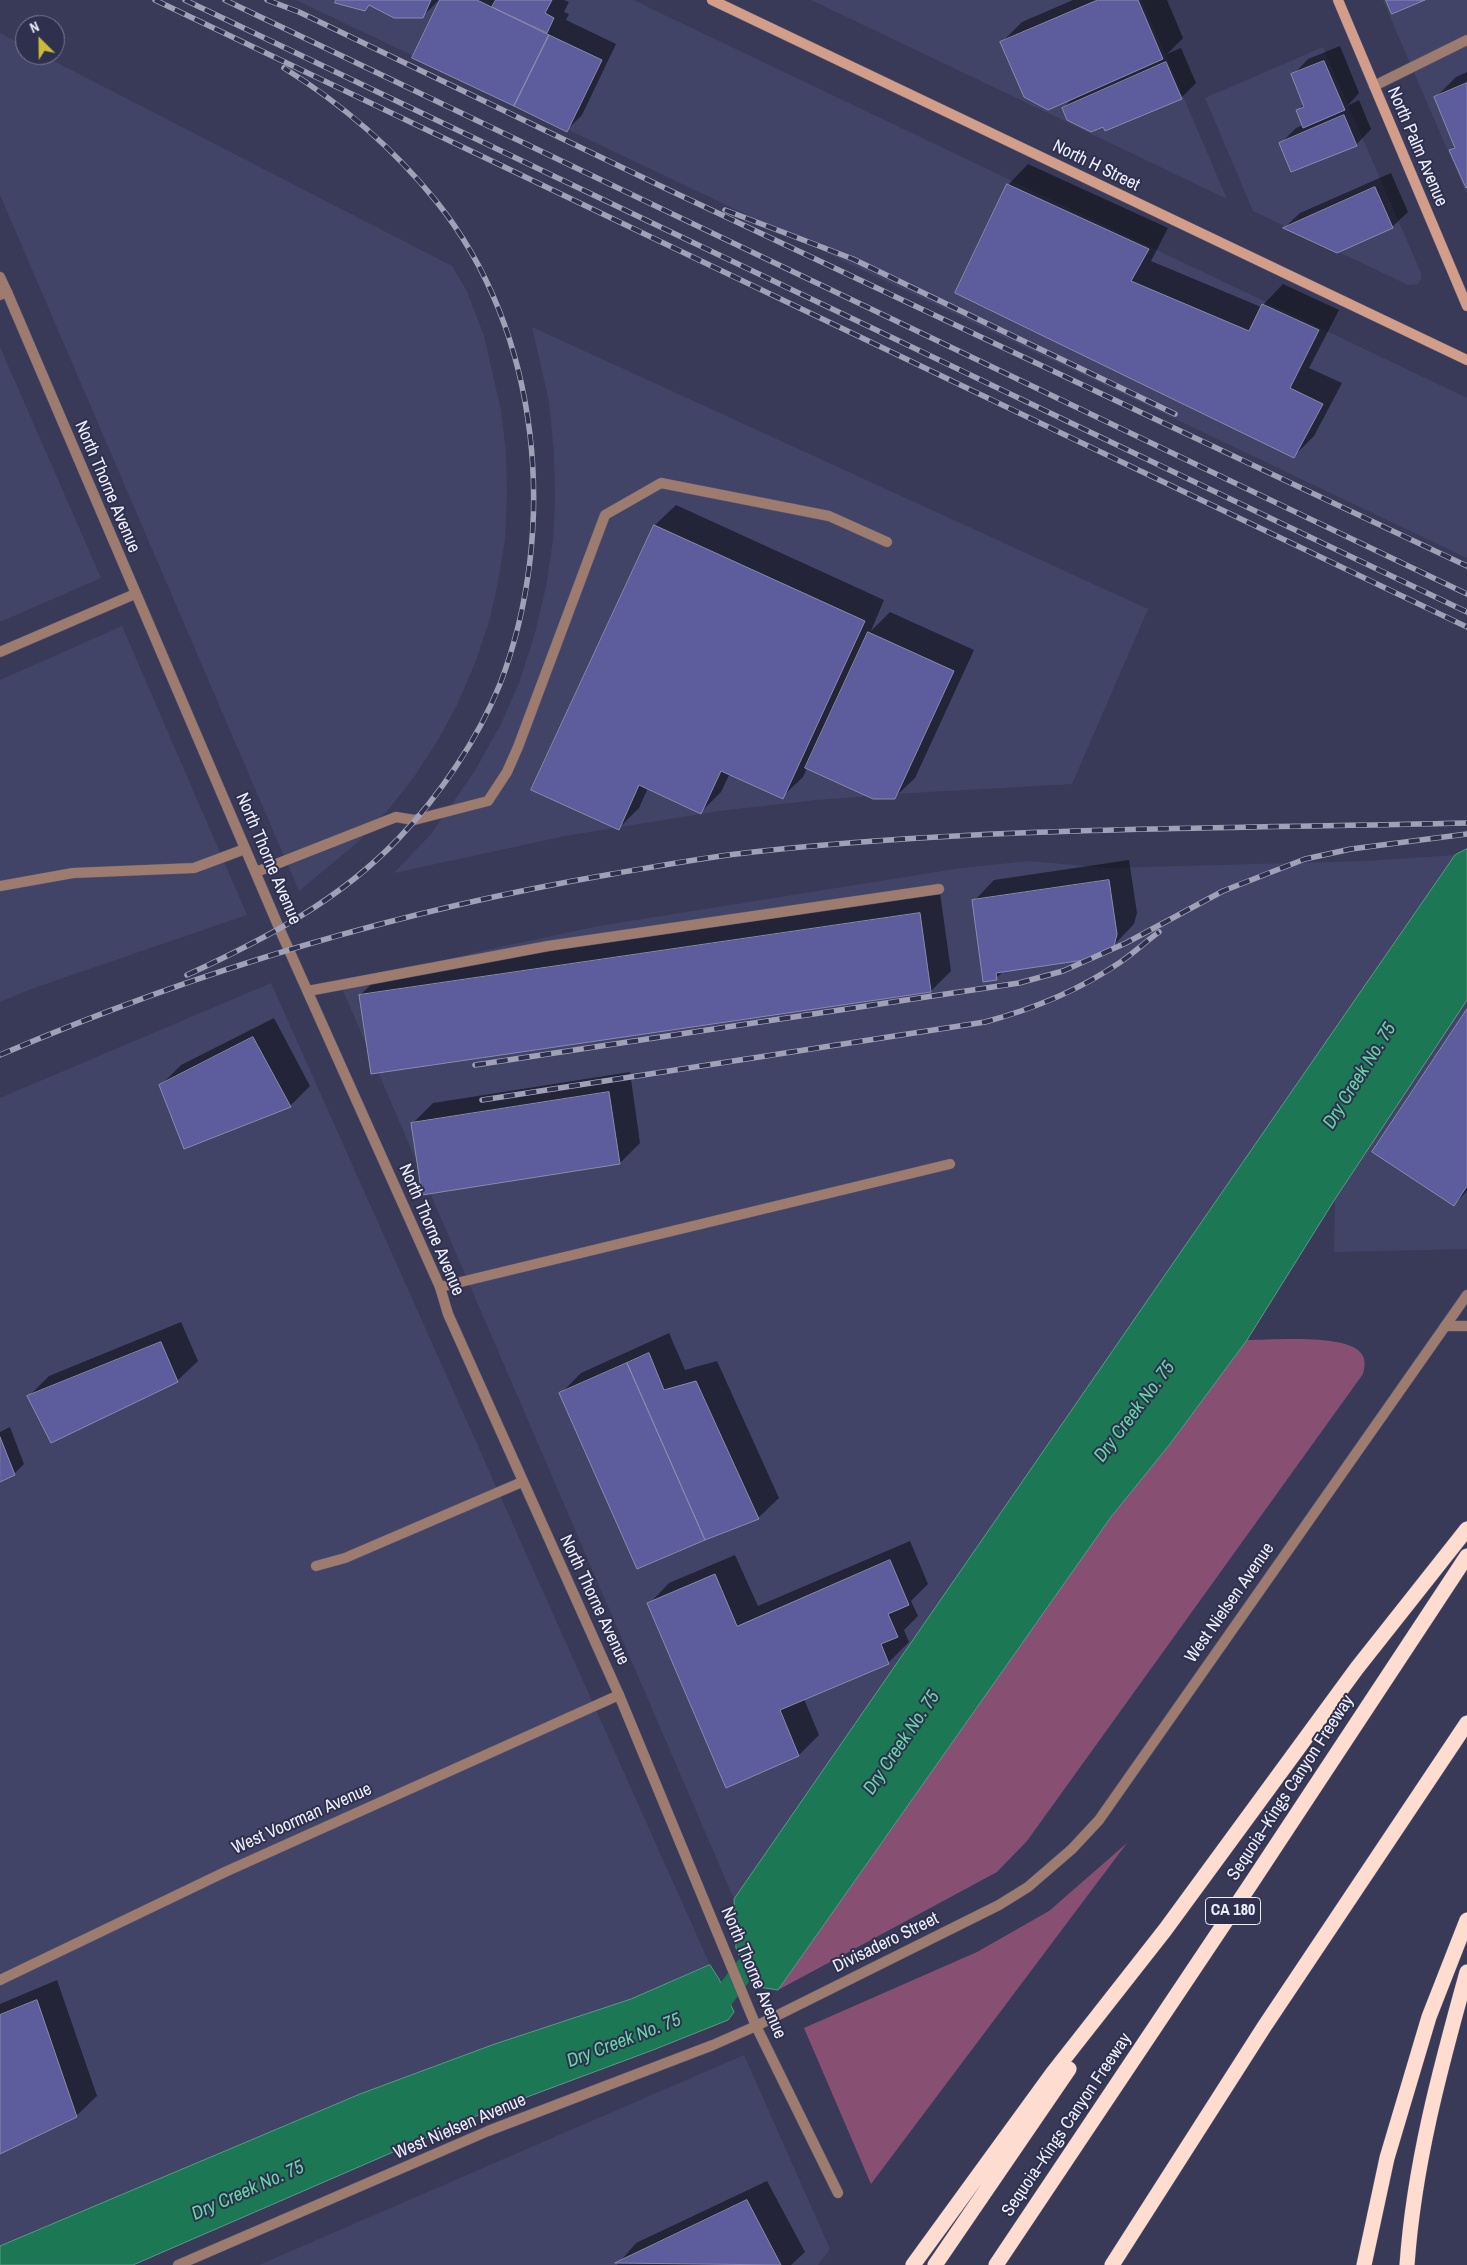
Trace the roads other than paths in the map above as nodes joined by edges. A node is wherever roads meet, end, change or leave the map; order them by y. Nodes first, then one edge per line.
1 (712, 0) edge
2 (1338, 0) edge
3 (1467, 40) edge
4 (1374, 86) junction
5 (0, 277) edge
6 (3, 294) edge
7 (1467, 306) edge
8 (1467, 360) edge
9 (887, 542) dead end
10 (135, 594) junction
11 (0, 652) edge
12 (245, 849) junction
13 (256, 872) junction
14 (0, 886) edge
15 (940, 890) dead end
16 (308, 991) junction
17 (950, 1164) dead end
18 (440, 1287) junction
19 (1467, 1295) edge
20 (1444, 1326) junction
21 (1467, 1326) edge
22 (522, 1482) junction
23 (1467, 1530) edge
24 (1467, 1556) edge
25 (316, 1566) dead end
26 (619, 1695) junction
27 (1467, 1722) edge
28 (1028, 1887) joint
29 (1467, 1920) edge
30 (1165, 1930) junction
31 (1467, 1972) edge
32 (0, 1980) edge
33 (756, 2026) junction
34 (838, 2193) dead end
35 (178, 2265) edge
36 (913, 2265) edge
37 (935, 2265) edge
38 (996, 2265) edge
39 (1112, 2265) edge
40 (1364, 2265) edge
41 (1407, 2265) edge

1 - 8 main road, North H Street
2 - 4 main road, North Palm Avenue
3 - 4 street
4 - 7 main road, North Palm Avenue
5 - 6 street, North Thorne Avenue
6 - 10 street, North Thorne Avenue
9 - 13 street
10 - 11 street
10 - 12 street, North Thorne Avenue
12 - 13 street, North Thorne Avenue
12 - 14 street
13 - 16 street, North Thorne Avenue
15 - 16 street
16 - 18 street, North Thorne Avenue
17 - 18 street
18 - 22 street, North Thorne Avenue
19 - 20 street, West Nielsen Avenue
20 - 21 street
20 - 28 street, West Nielsen Avenue
22 - 25 street
22 - 26 street, North Thorne Avenue
23 - 30 highway
24 - 38 highway, Sequoia–Kings Canyon Freeway / CA 180
26 - 32 street, West Voorman Avenue
26 - 33 street, North Thorne Avenue
27 - 39 highway
28 - 33 street, Divisadero Street
29 - 40 highway
30 - 36 highway
30 - 37 highway
31 - 41 highway
33 - 34 street, North Thorne Avenue
33 - 35 street, West Nielsen Avenue

